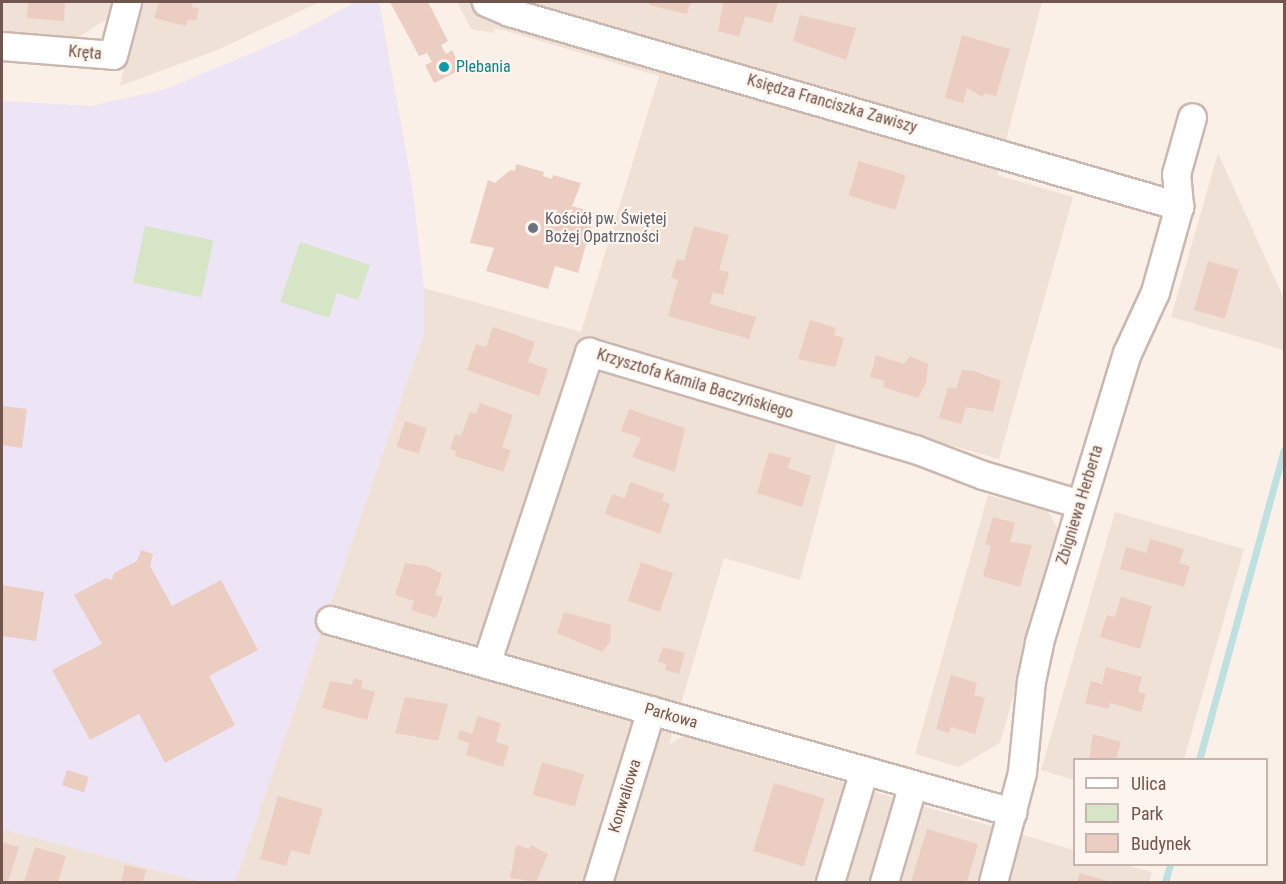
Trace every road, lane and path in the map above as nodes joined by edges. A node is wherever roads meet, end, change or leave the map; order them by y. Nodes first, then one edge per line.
1 (127, 2) edge
2 (486, 2) edge
3 (2, 46) edge
4 (1192, 117) dead end
5 (1179, 206) junction
6 (1080, 504) junction
7 (330, 620) dead end
8 (486, 664) junction
9 (651, 710) junction
10 (864, 770) junction
11 (914, 784) junction
12 (1012, 812) junction
13 (598, 882) edge
14 (830, 882) edge
15 (884, 882) edge
16 (993, 882) edge

1 - 3 street, Kręta
2 - 5 street, Księdza Franciszka Zawiszy
4 - 5 street
5 - 6 street, Zbigniewa Herberta
6 - 8 street, Krzysztofa Kamila Baczyńskiego
6 - 12 street, Zbigniewa Herberta
7 - 8 street, Parkowa
8 - 9 street, Parkowa
9 - 10 street, Parkowa
9 - 13 street, Konwaliowa
10 - 11 street, Parkowa
10 - 14 street
11 - 12 street, Parkowa
11 - 15 street
12 - 16 street, Zbigniewa Herberta

